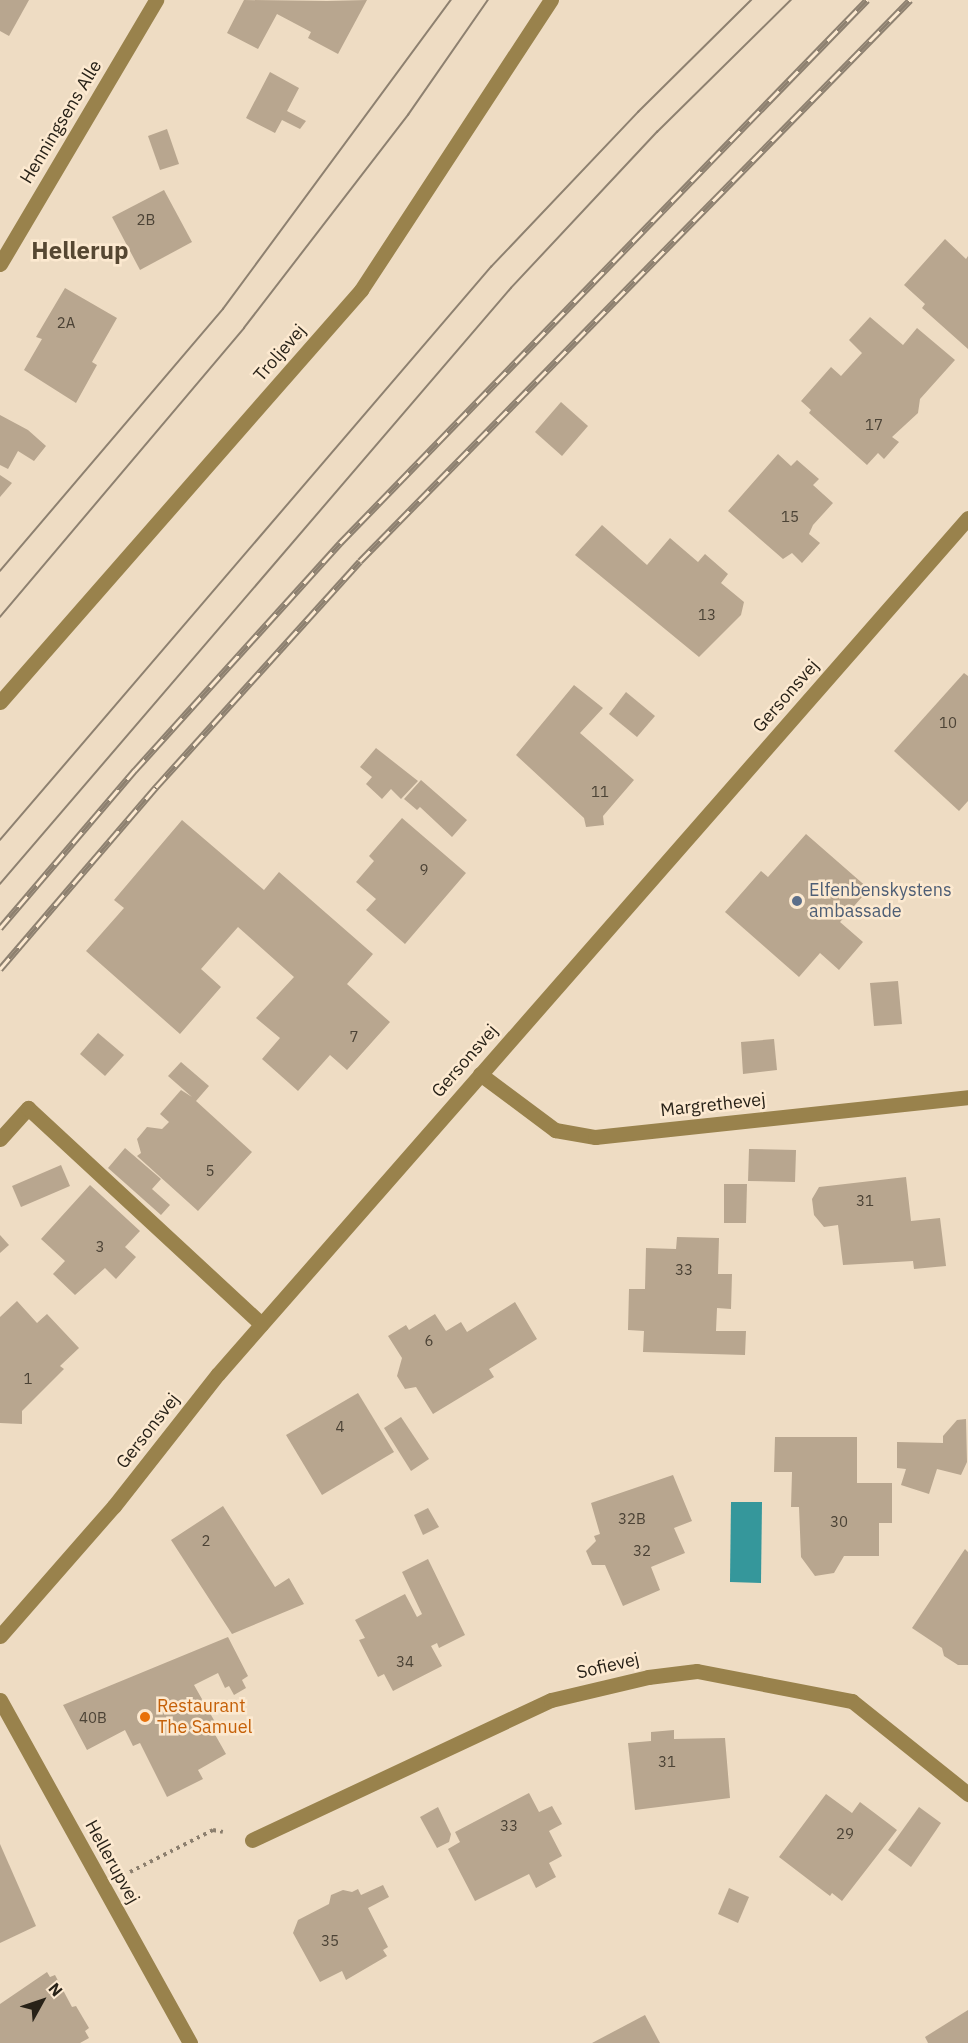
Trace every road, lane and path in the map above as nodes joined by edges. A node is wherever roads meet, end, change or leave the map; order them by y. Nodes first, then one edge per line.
1 (551, 0) edge
2 (153, 1) edge
3 (0, 264) edge
4 (968, 518) edge
5 (0, 702) edge
6 (480, 1074) junction
7 (968, 1097) edge
8 (0, 1139) edge
9 (261, 1324) junction
10 (0, 1636) edge
11 (0, 1700) edge
12 (968, 1794) edge
13 (252, 1840) joint
14 (103, 1886) junction
15 (190, 2043) edge

1 - 5 street, Troljevej
2 - 3 street, Henningsens Alle
4 - 6 street, Gersonsvej
6 - 7 street, Margrethevej
6 - 9 street, Gersonsvej
8 - 9 street
9 - 10 street, Gersonsvej
11 - 14 street, Hellerupvej
12 - 13 street, Sofievej
13 - 14 path
14 - 15 street, Hellerupvej

